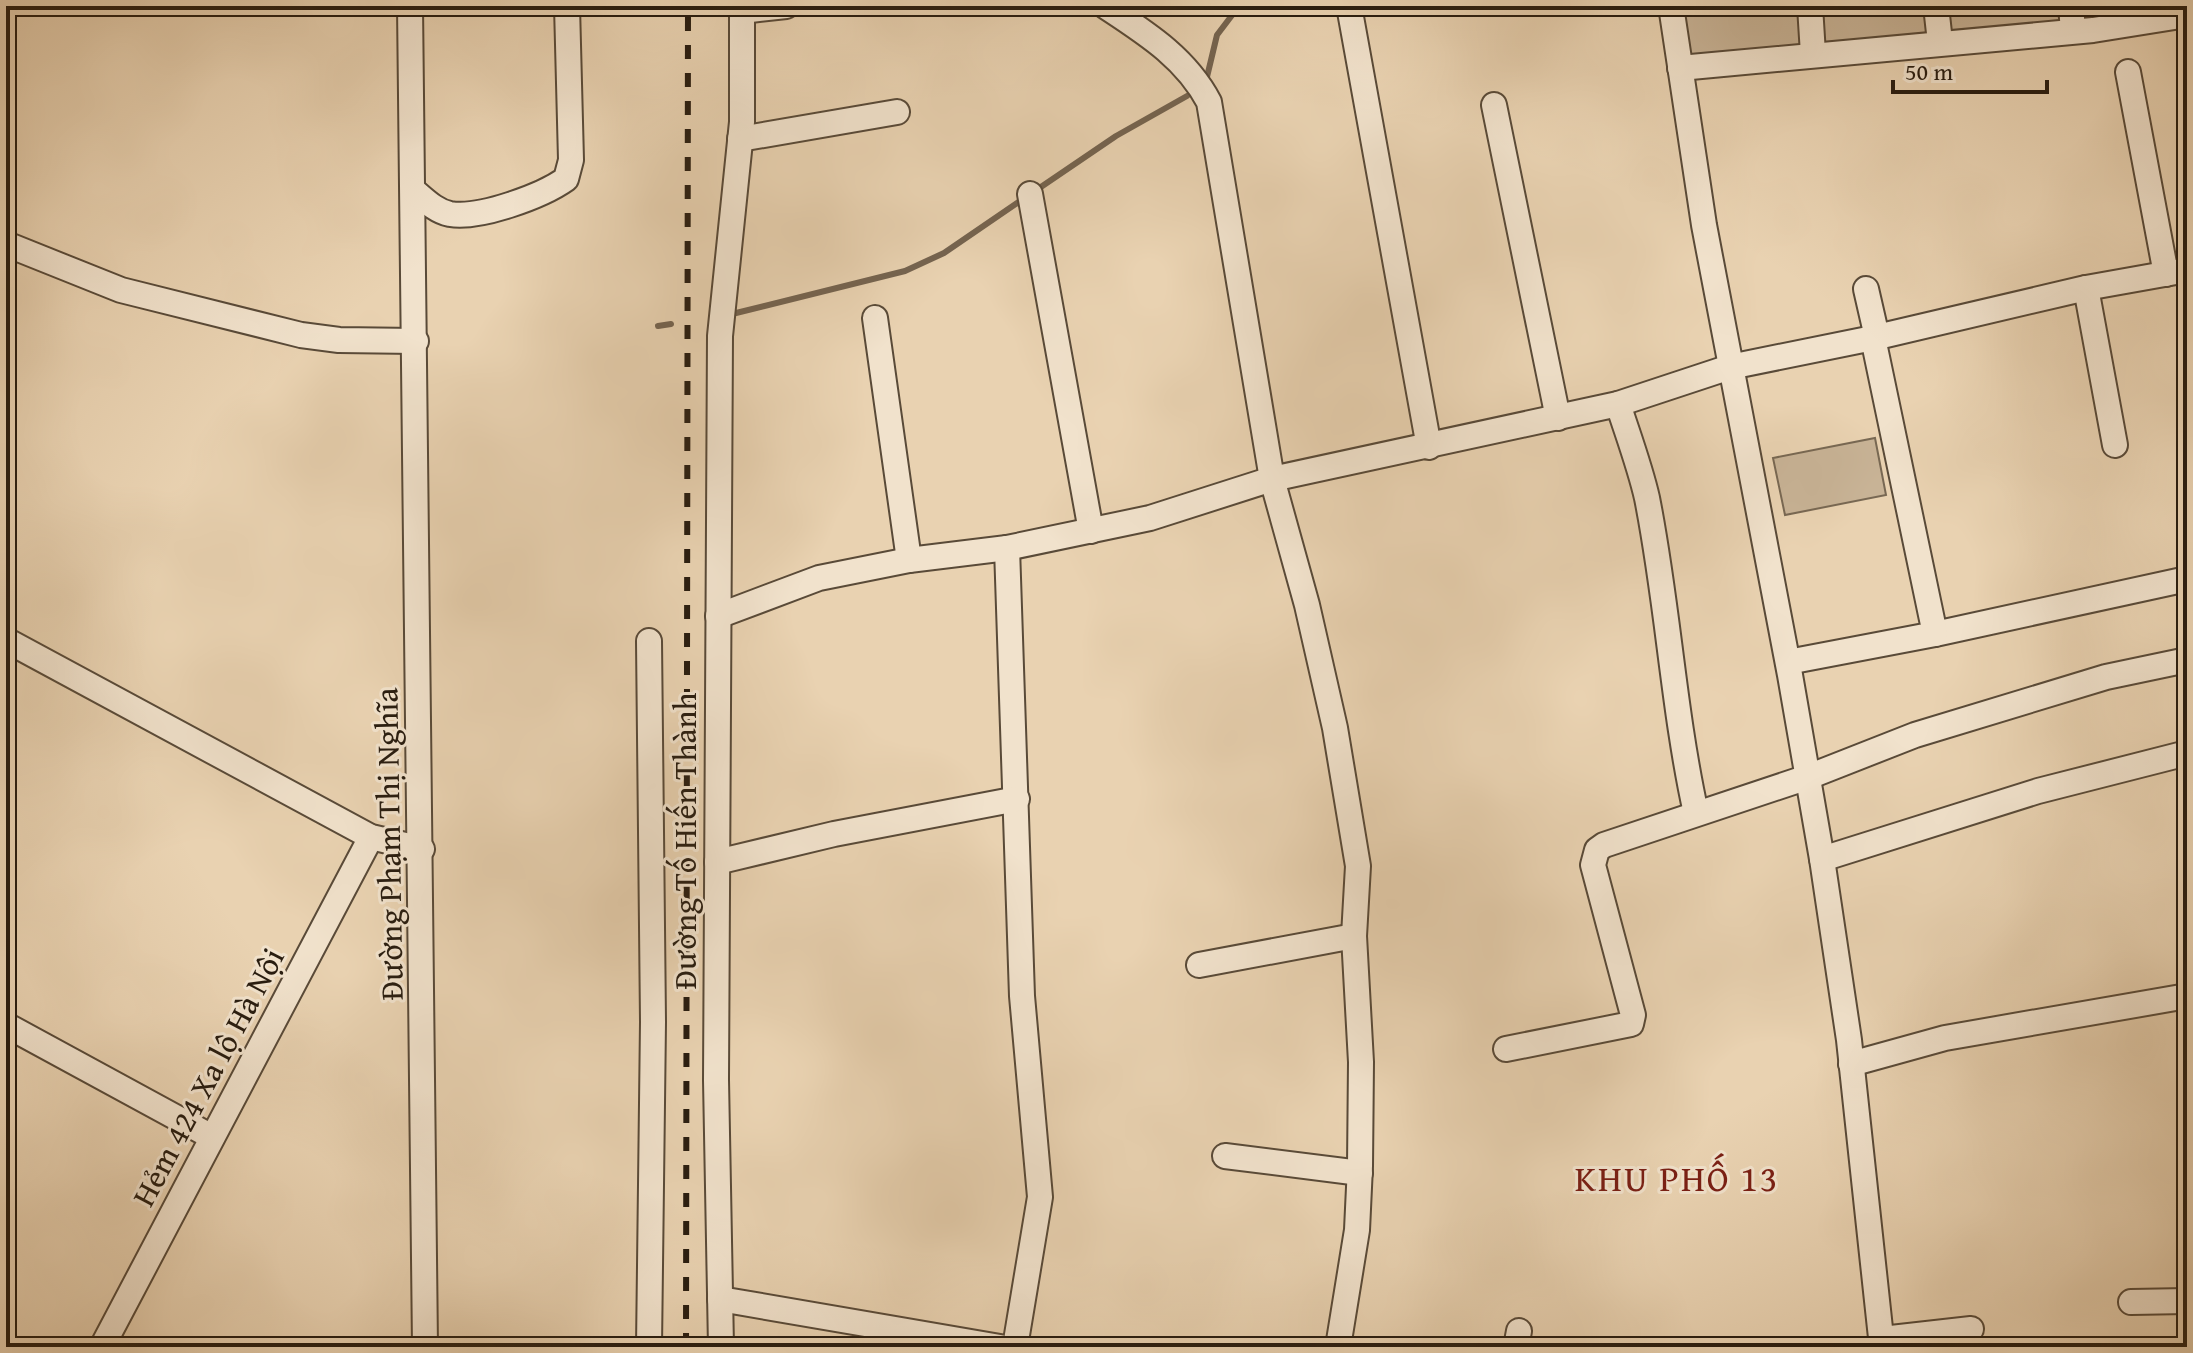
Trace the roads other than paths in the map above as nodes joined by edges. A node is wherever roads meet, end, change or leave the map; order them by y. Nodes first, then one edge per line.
1 (410, 6) edge
2 (567, 6) edge
3 (786, 6) edge
4 (1105, 6) edge
5 (1349, 6) edge
6 (1671, 6) edge
7 (1810, 6) edge
8 (1936, 6) edge
9 (2071, 6) edge
10 (742, 9) edge
11 (2187, 15) edge
12 (2073, 31) junction
13 (1940, 42) junction
14 (1813, 54) junction
15 (1680, 68) junction
16 (2128, 72) dead end
17 (1494, 105) dead end
18 (897, 112) dead end
19 (740, 139) junction
20 (413, 190) junction
21 (1030, 194) dead end
22 (6, 244) edge
23 (2176, 272) edge
24 (2086, 288) junction
25 (1866, 289) dead end
26 (875, 318) dead end
27 (1875, 338) junction
28 (416, 341) junction
29 (1730, 367) junction
30 (1618, 404) junction
31 (1558, 418) junction
32 (2115, 445) dead end
33 (1429, 447) junction
34 (1272, 479) junction
35 (1091, 531) junction
36 (1007, 548) junction
37 (909, 560) junction
38 (2187, 579) edge
39 (718, 616) junction
40 (1935, 634) junction
41 (6, 640) edge
42 (649, 641) dead end
43 (2187, 660) edge
44 (1788, 662) junction
45 (2187, 753) edge
46 (1808, 777) junction
47 (1017, 799) junction
48 (1696, 813) junction
49 (371, 837) junction
50 (422, 849) junction
51 (1822, 859) junction
52 (717, 862) junction
53 (1354, 936) junction
54 (1199, 965) dead end
55 (2187, 996) edge
56 (6, 1025) edge
57 (1506, 1049) dead end
58 (1851, 1064) junction
59 (212, 1137) junction
60 (1225, 1156) dead end
61 (1360, 1173) junction
62 (720, 1299) junction
63 (2187, 1301) edge
64 (2131, 1302) dead end
65 (1971, 1329) dead end
66 (1882, 1343) edge
67 (102, 1347) edge
68 (425, 1347) edge
69 (649, 1347) edge
70 (721, 1347) edge
71 (1000, 1347) edge
72 (1015, 1347) edge
73 (1338, 1347) edge

1 - 20 street, Đường Phạm Thị Nghĩa
2 - 20 street
3 - 10 street
4 - 34 street
5 - 33 street
6 - 15 street
7 - 14 street
8 - 13 street
9 - 12 street
10 - 19 street, Đường Tố Hiến Thành
11 - 12 street
12 - 13 street
13 - 14 street
14 - 15 street
15 - 29 street
16 - 23 street
17 - 31 street
18 - 19 street
19 - 39 street, Đường Tố Hiến Thành
20 - 28 street, Đường Phạm Thị Nghĩa
21 - 35 street
22 - 28 street
23 - 24 street
24 - 27 street
24 - 32 street
25 - 27 street
26 - 37 street
27 - 29 street
27 - 40 street
28 - 50 street, Đường Phạm Thị Nghĩa
29 - 30 street
29 - 44 street
30 - 31 street
30 - 48 street
31 - 33 street
33 - 34 street
34 - 35 street
34 - 53 street
35 - 36 street
36 - 37 street
36 - 47 street
37 - 39 street
38 - 40 street
39 - 52 street, Đường Tố Hiến Thành
40 - 44 street
41 - 49 street
42 - 69 street
43 - 46 street
44 - 46 street
45 - 51 street
46 - 48 street
46 - 51 street
47 - 52 street
47 - 72 street
48 - 57 street
49 - 50 street
49 - 59 street, Hẻm 424 Xa lộ Hà Nội
50 - 68 street, Đường Phạm Thị Nghĩa
51 - 58 street
52 - 62 street, Đường Tố Hiến Thành
53 - 54 street
53 - 61 street
55 - 58 street
56 - 59 street
58 - 66 street
59 - 67 street, Hẻm 424 Xa lộ Hà Nội
60 - 61 street
61 - 73 street
62 - 70 street, Đường Tố Hiến Thành
62 - 71 street
63 - 64 street
65 - 66 street

